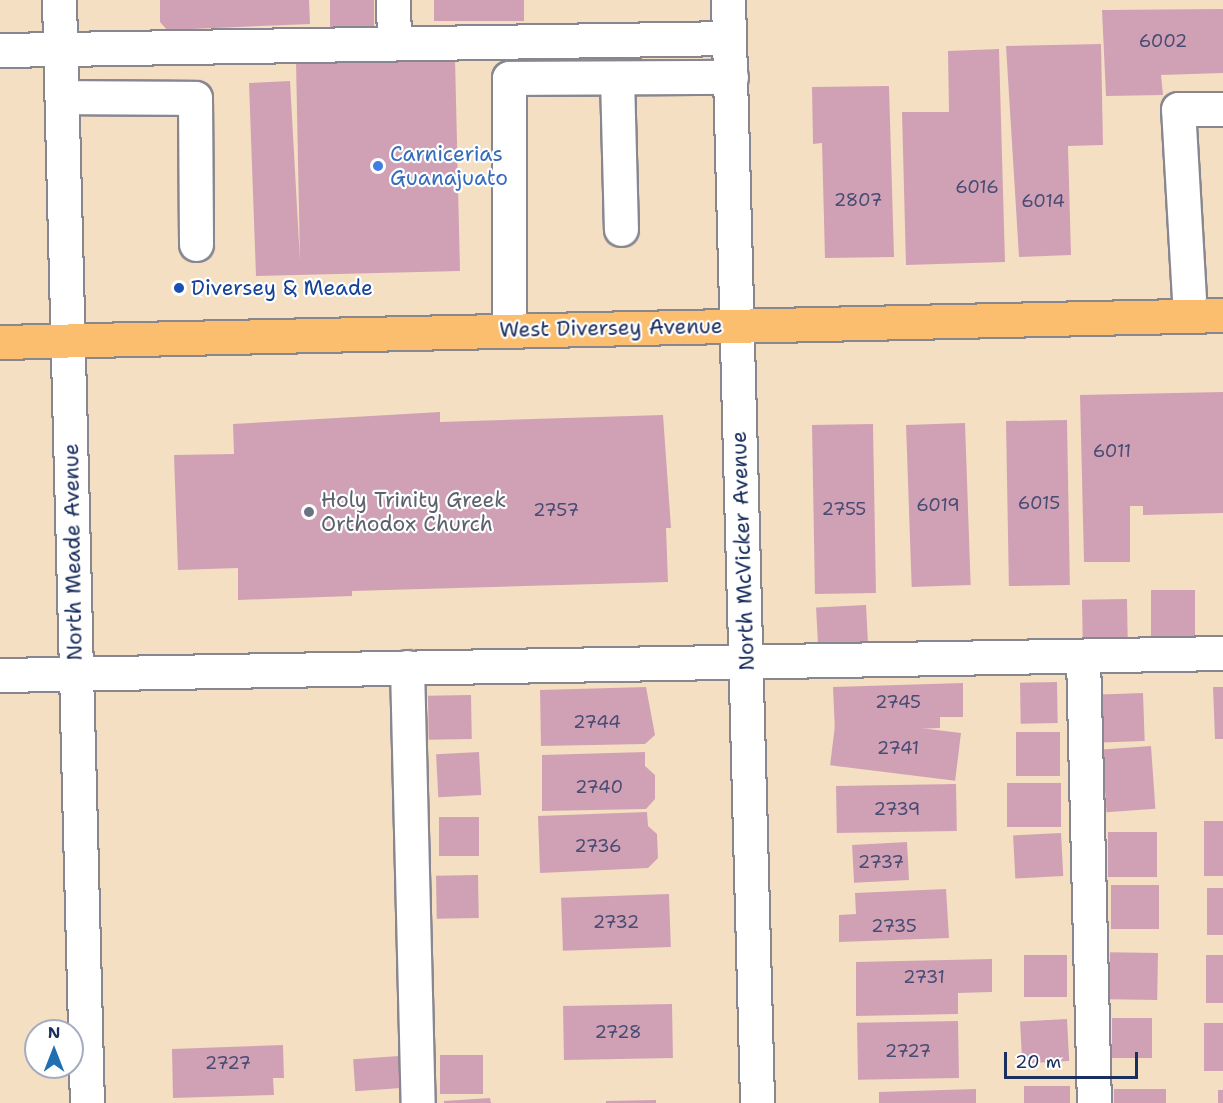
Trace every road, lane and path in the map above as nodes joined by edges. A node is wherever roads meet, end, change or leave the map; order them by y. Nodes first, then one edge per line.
1 (59, 0) edge
2 (393, 0) edge
3 (728, 0) edge
4 (729, 38) junction
5 (394, 41) junction
6 (61, 48) junction
7 (0, 50) edge
8 (730, 77) junction
9 (617, 78) junction
10 (62, 97) junction
11 (1223, 109) edge
12 (621, 229) dead end
13 (196, 244) dead end
14 (1223, 315) edge
15 (1190, 316) junction
16 (737, 326) junction
17 (509, 330) junction
18 (68, 340) junction
19 (0, 342) edge
20 (1223, 653) edge
21 (1083, 656) junction
22 (746, 662) junction
23 (407, 667) junction
24 (76, 673) junction
25 (0, 675) edge
26 (87, 1103) edge
27 (418, 1103) edge
28 (757, 1103) edge
29 (1094, 1103) edge

1 - 6 street, North Meade Avenue
2 - 5 street
3 - 4 street, North McVicker Avenue
4 - 5 street
4 - 8 street, North McVicker Avenue
5 - 6 street
6 - 7 street
6 - 10 street, North Meade Avenue
8 - 9 street
8 - 16 street, North McVicker Avenue
9 - 12 street
9 - 17 street
10 - 13 street
10 - 18 street, North Meade Avenue
11 - 15 street
14 - 15 main road, West Diversey Avenue
15 - 16 main road, West Diversey Avenue
16 - 17 main road, West Diversey Avenue
16 - 22 street, North McVicker Avenue
17 - 18 main road, West Diversey Avenue
18 - 19 main road, West Diversey Avenue
18 - 24 street, North Meade Avenue
20 - 21 street
21 - 22 street
21 - 29 street
22 - 23 street
22 - 28 street, North McVicker Avenue
23 - 24 street
23 - 27 street
24 - 25 street
24 - 26 street, North Meade Avenue

